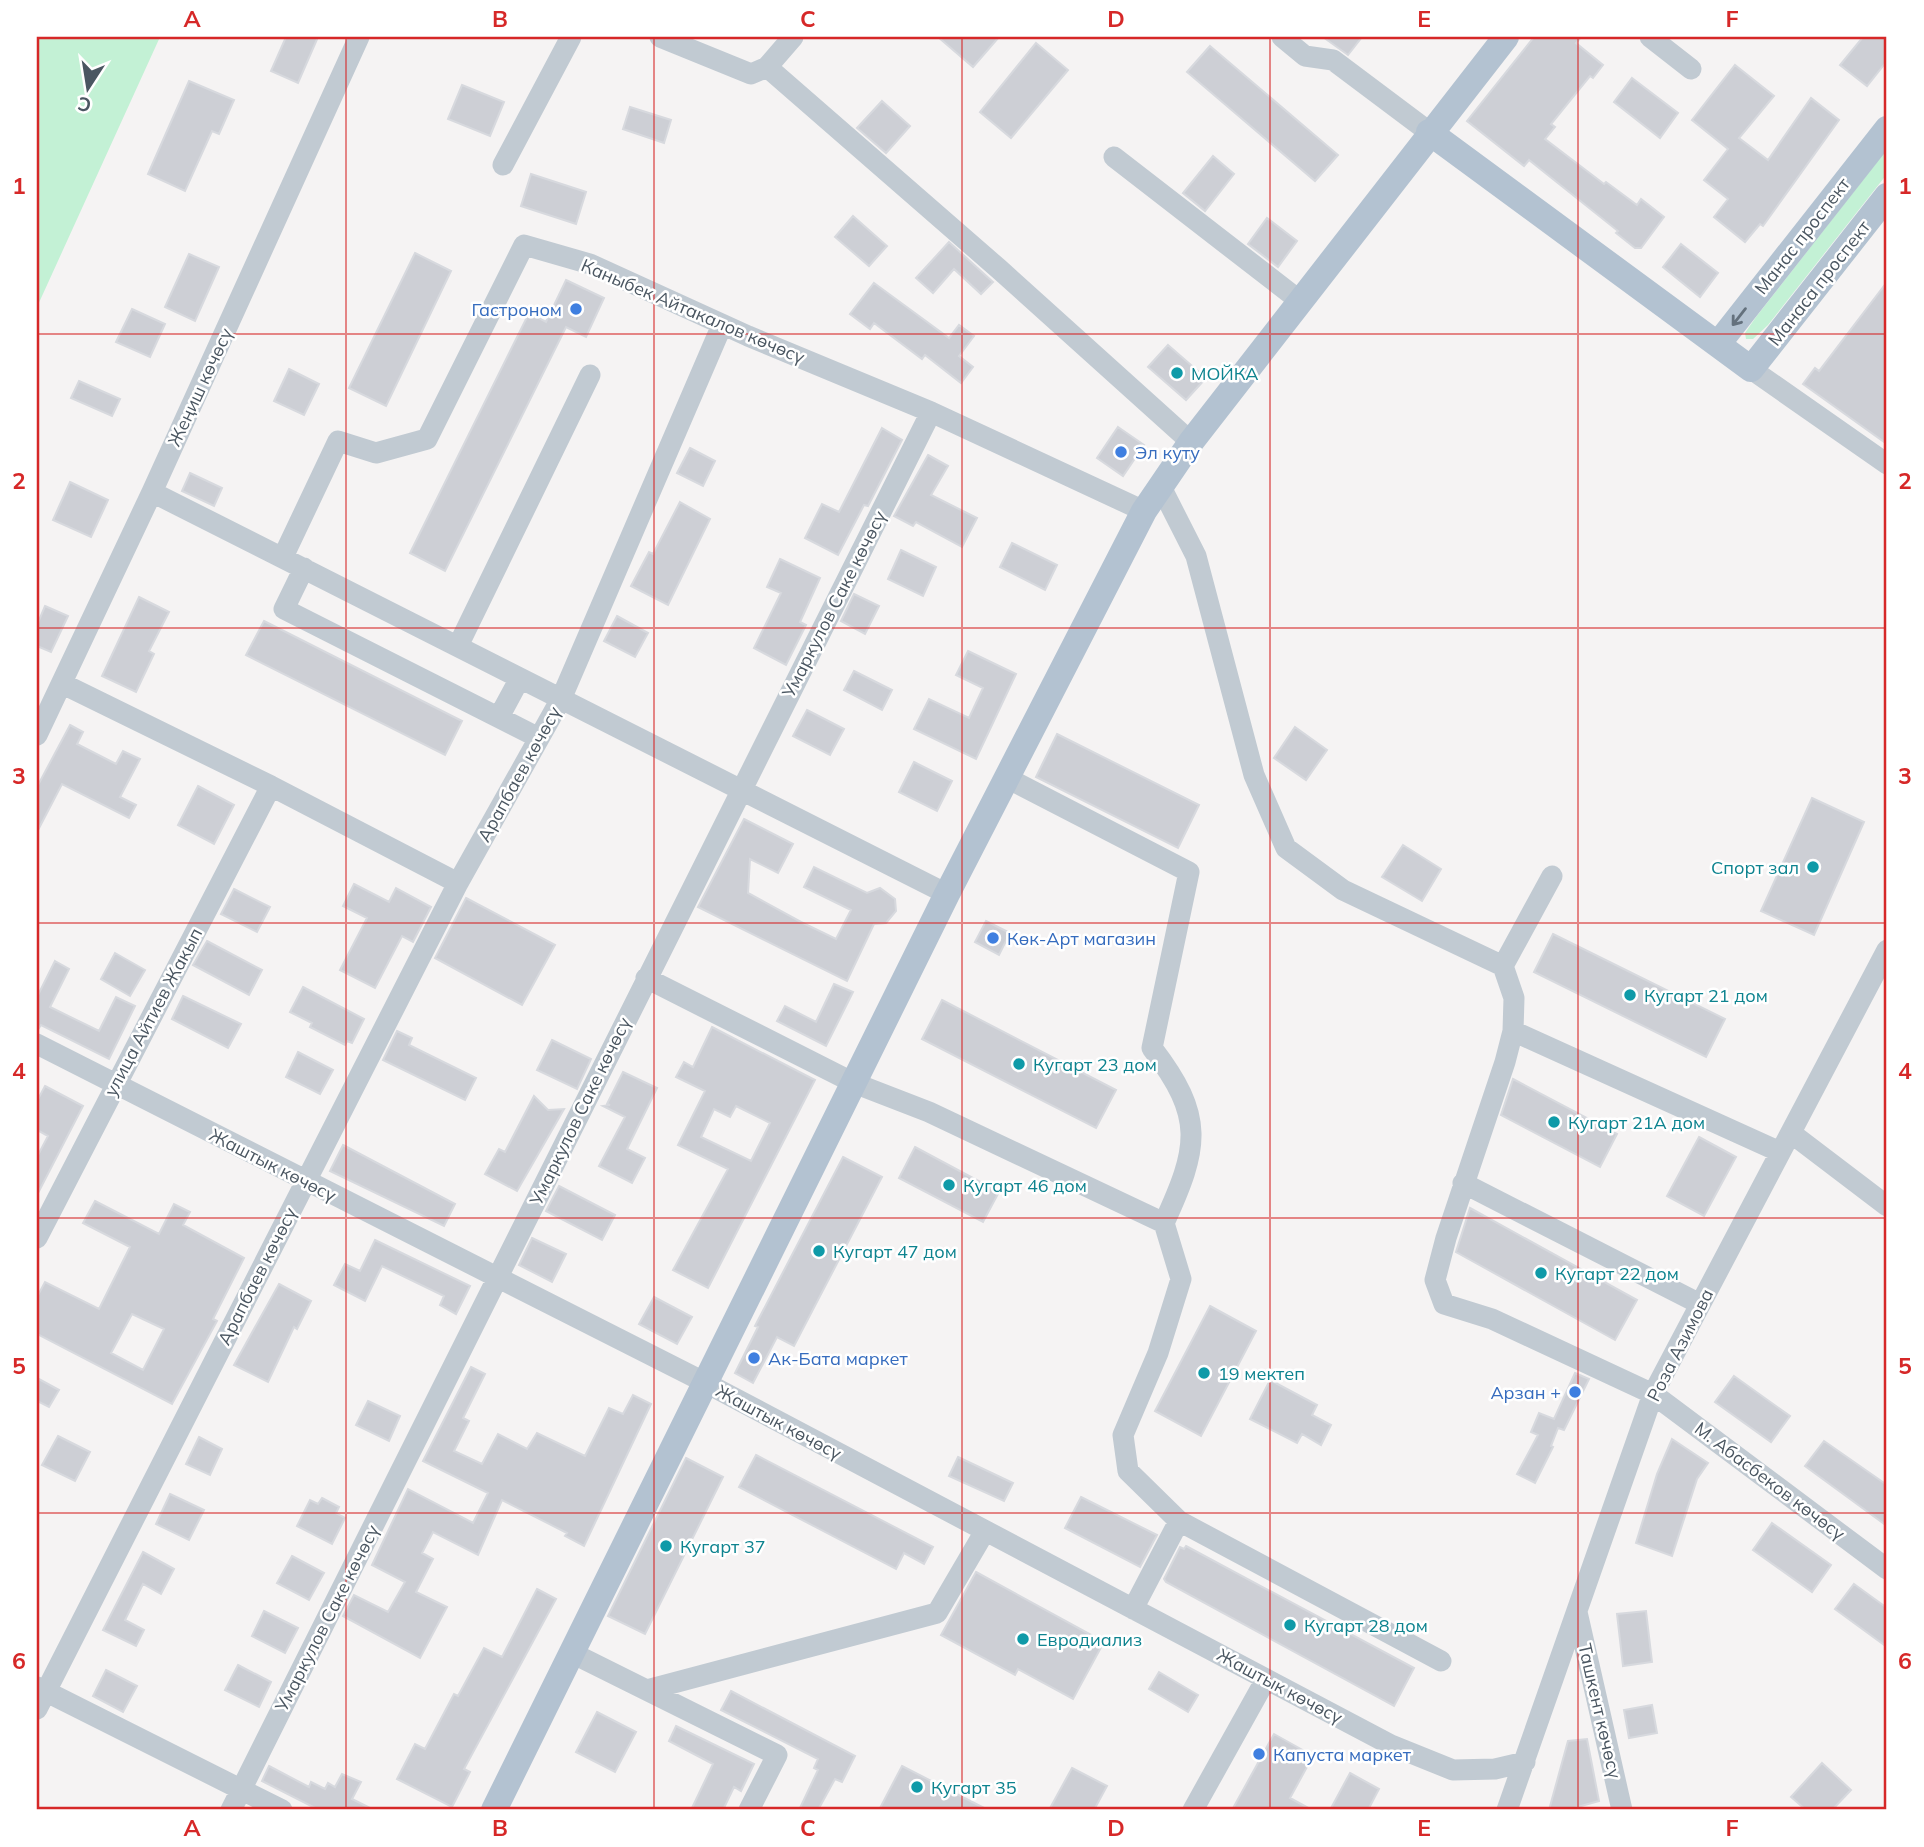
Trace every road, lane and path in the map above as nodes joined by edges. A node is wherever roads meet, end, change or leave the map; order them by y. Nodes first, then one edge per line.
1 (359, 37) edge
2 (571, 37) edge
3 (660, 37) edge
4 (793, 37) edge
5 (1282, 37) edge
6 (1506, 37) edge
7 (1650, 37) edge
8 (767, 67) junction
9 (1691, 69) dead end
10 (1887, 129) edge
11 (1429, 132) junction
12 (1114, 157) dead end
13 (503, 165) dead end
14 (1887, 196) edge
15 (1300, 302) junction
16 (722, 324) junction
17 (1718, 344) junction
18 (1751, 369) junction
19 (590, 375) dead end
20 (931, 412) junction
21 (1191, 442) junction
22 (1887, 464) edge
23 (1161, 487) junction
24 (152, 492) junction
25 (1144, 511) junction
26 (282, 557) junction
27 (304, 568) junction
28 (458, 646) junction
29 (520, 678) junction
30 (63, 684) junction
31 (561, 699) junction
32 (499, 718) junction
33 (37, 735) edge
34 (539, 738) junction
35 (1007, 778) junction
36 (271, 786) junction
37 (741, 790) junction
38 (1552, 876) dead end
39 (458, 883) junction
40 (947, 894) junction
41 (1887, 950) edge
42 (1503, 966) junction
43 (646, 978) junction
44 (1513, 1031) junction
45 (37, 1044) edge
46 (854, 1083) junction
47 (115, 1084) junction
48 (1791, 1133) junction
49 (1780, 1152) junction
50 (305, 1182) junction
51 (1463, 1183) junction
52 (1887, 1206) edge
53 (1164, 1223) junction
54 (37, 1238) edge
55 (498, 1278) junction
56 (1700, 1304) junction
57 (704, 1382) junction
58 (1653, 1394) junction
59 (1179, 1521) junction
60 (985, 1531) junction
61 (1887, 1569) edge
62 (1133, 1609) junction
63 (1577, 1612) junction
64 (570, 1652) junction
65 (1441, 1661) dead end
66 (1266, 1679) junction
67 (647, 1690) junction
68 (40, 1696) edge
69 (1525, 1762) junction
70 (241, 1790) junction
71 (231, 1810) edge
72 (282, 1810) edge
73 (494, 1810) edge
74 (750, 1810) edge
75 (1193, 1810) edge
76 (1507, 1810) edge
77 (1622, 1810) edge

1 - 24 street, Жеңиш көчөсү
2 - 13 street
3 - 8 street
4 - 8 street
5 - 11 street
6 - 11 main road
7 - 9 street
8 - 21 street
10 -> 17 main road, Манас проспект
11 - 15 main road
11 - 17 main road
12 - 15 street
14 - 18 main road, Манаса проспект
15 - 21 main road
16 - 20 street, Каныбек Айтакалов көчөсү
16 - 26 street, Каныбек Айтакалов көчөсү
16 - 31 street, Арапбаев көчөсү
17 - 18 main road
18 - 22 street
19 - 28 street
20 - 25 street, Каныбек Айтакалов көчөсү
20 - 37 street, Умаркулов Саке көчөсү
21 - 23 main road
23 - 25 main road
23 - 42 street
24 - 26 street
24 - 30 street, Жеңиш көчөсү
25 - 35 main road
26 - 27 street
27 - 28 street
27 - 32 street
28 - 29 street
29 - 31 street
29 - 32 street
30 - 33 street, Жеңиш көчөсү
30 - 36 street
31 - 34 street, Арапбаев көчөсү
31 - 37 street
32 - 34 street
34 - 39 street, Арапбаев көчөсү
35 - 40 main road
35 - 53 street
36 - 39 street
36 - 47 street, улица Айтиев Жакып
37 - 40 street
37 - 43 street, Умаркулов Саке көчөсү
38 - 42 street
39 - 50 street, Арапбаев көчөсү
40 - 46 main road
41 - 48 street, Роза Азимова
42 - 44 street, М. Абасбеков көчөсү
43 - 46 street
43 - 55 street, Умаркулов Саке көчөсү
44 - 49 street
44 - 51 street, М. Абасбеков көчөсү
45 - 47 street, Жаштык көчөсү
46 - 53 street
46 - 57 main road
47 - 50 street, Жаштык көчөсү
47 - 54 street, улица Айтиев Жакып
48 - 49 street, Роза Азимова
48 - 52 street
49 - 56 street, Роза Азимова
50 - 55 street, Жаштык көчөсү
50 - 68 street, Арапбаев көчөсү
51 - 56 street
51 - 58 street, М. Абасбеков көчөсү
53 - 59 street
55 - 57 street, Жаштык көчөсү
55 - 70 street, Умаркулов Саке көчөсү
56 - 58 street, Роза Азимова
57 - 60 street, Жаштык көчөсү
57 - 64 main road
58 - 61 street, М. Абасбеков көчөсү
58 - 63 street, Роза Азимова
59 - 62 street
59 - 65 street
60 - 62 street, Жаштык көчөсү
60 - 67 street
62 - 66 street, Жаштык көчөсү
63 - 69 street, Роза Азимова
63 - 77 street, Ташкент көчөсү
64 - 67 street
64 - 73 main road
66 - 69 street, Жаштык көчөсү
66 - 75 street
67 - 74 street
68 - 70 street
69 - 76 street, Роза Азимова
70 - 71 street, Умаркулов Саке көчөсү
70 - 72 street

